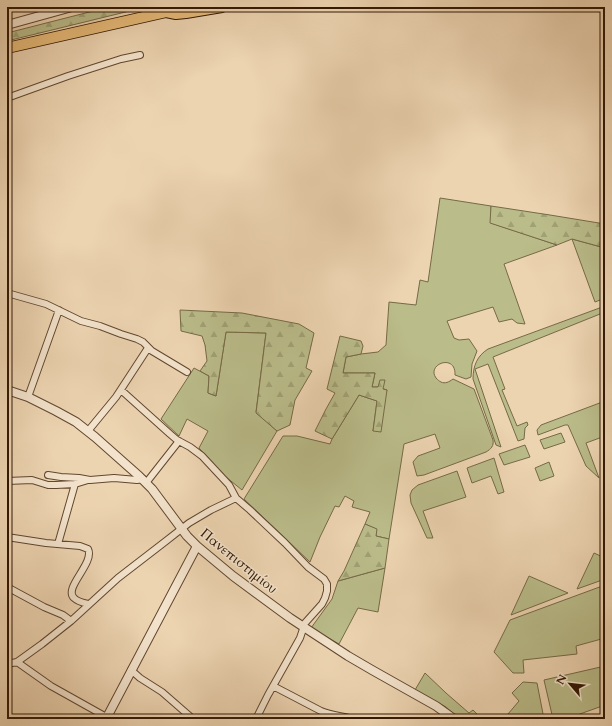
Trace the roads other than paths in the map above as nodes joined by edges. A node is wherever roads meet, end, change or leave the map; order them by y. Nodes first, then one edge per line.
1 (72, 7) edge
2 (222, 7) edge
3 (170, 10) edge
4 (7, 25) edge
5 (7, 48) edge
6 (140, 55) dead end
7 (7, 98) edge
8 (7, 293) edge
9 (59, 310) junction
10 (148, 348) junction
11 (187, 372) dead end
12 (7, 390) edge
13 (121, 390) junction
14 (28, 397) junction
15 (88, 432) junction
16 (179, 441) junction
17 (48, 475) dead end
18 (90, 480) junction
19 (7, 481) edge
20 (144, 481) junction
21 (76, 484) junction
22 (236, 498) junction
23 (181, 529) junction
24 (7, 537) edge
25 (58, 544) junction
26 (197, 546) junction
27 (7, 586) edge
28 (89, 604) junction
29 (71, 621) junction
30 (304, 627) junction
31 (18, 662) junction
32 (7, 663) edge
33 (131, 670) junction
34 (273, 686) junction
35 (447, 714) junction
36 (325, 716) edge
37 (108, 718) edge
38 (193, 719) edge
39 (256, 719) edge
40 (353, 719) edge
41 (439, 719) edge
42 (454, 719) edge

1 - 4 street
2 - 3 highway
3 - 5 highway
6 - 7 street
8 - 9 street
9 - 10 street
9 - 14 street
10 - 11 street
10 - 13 street
12 - 14 street, Πανεπιστημίου
13 - 15 street
13 - 16 street
14 - 15 street, Πανεπιστημίου
15 - 20 street, Πανεπιστημίου
16 - 20 street
16 - 22 street
17 - 18 street
18 - 20 street
18 - 21 street
19 - 21 street
20 - 23 street, Πανεπιστημίου
21 - 25 street
22 - 23 street
22 - 30 street
23 - 26 street, Πανεπιστημίου
23 - 28 street
24 - 25 street
25 - 28 street
26 - 30 street, Πανεπιστημίου
26 - 33 street
27 - 29 street
28 - 29 street
29 - 31 street
30 - 34 street
30 - 35 street, Πανεπιστημίου
31 - 32 street
31 - 37 street
33 - 37 street
33 - 38 street
34 - 36 street
34 - 39 street
35 - 41 street
35 - 42 street, Πανεπιστημίου
36 - 40 street

